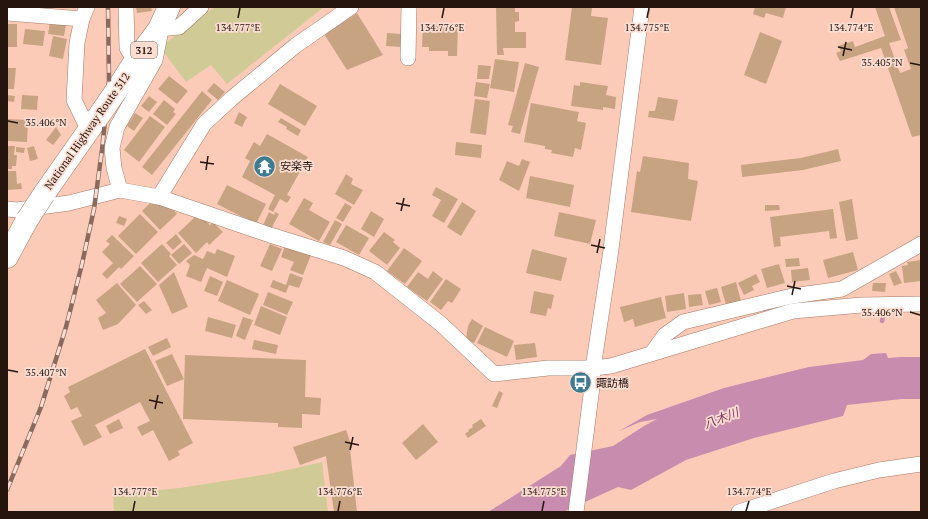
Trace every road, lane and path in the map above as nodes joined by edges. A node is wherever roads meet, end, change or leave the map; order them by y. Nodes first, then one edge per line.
1 (126, 7) edge
2 (169, 7) edge
3 (201, 7) edge
4 (351, 7) edge
5 (409, 7) edge
6 (642, 7) edge
7 (7, 13) edge
8 (84, 13) edge
9 (160, 29) junction
10 (408, 58) dead end
11 (135, 61) junction
12 (93, 124) junction
13 (120, 190) junction
14 (160, 197) junction
15 (7, 209) edge
16 (921, 244) edge
17 (7, 257) edge
18 (921, 304) edge
19 (652, 353) junction
20 (593, 368) junction
21 (921, 464) edge
22 (576, 512) edge
23 (739, 512) edge

1 - 11 street
2 - 9 highway, National Highway Route 312 / 312
3 - 9 street
4 - 14 street
5 - 10 street
6 - 20 street
7 - 8 street
8 - 12 street
9 - 11 highway, National Highway Route 312 / 312
9 - 13 street
11 - 12 highway, National Highway Route 312 / 312, bridge
12 - 17 highway, National Highway Route 312 / 312, bridge
13 - 14 street
13 - 15 street
14 - 20 street
16 - 19 street
18 - 19 street
19 - 20 street
20 - 22 street
21 - 23 street

